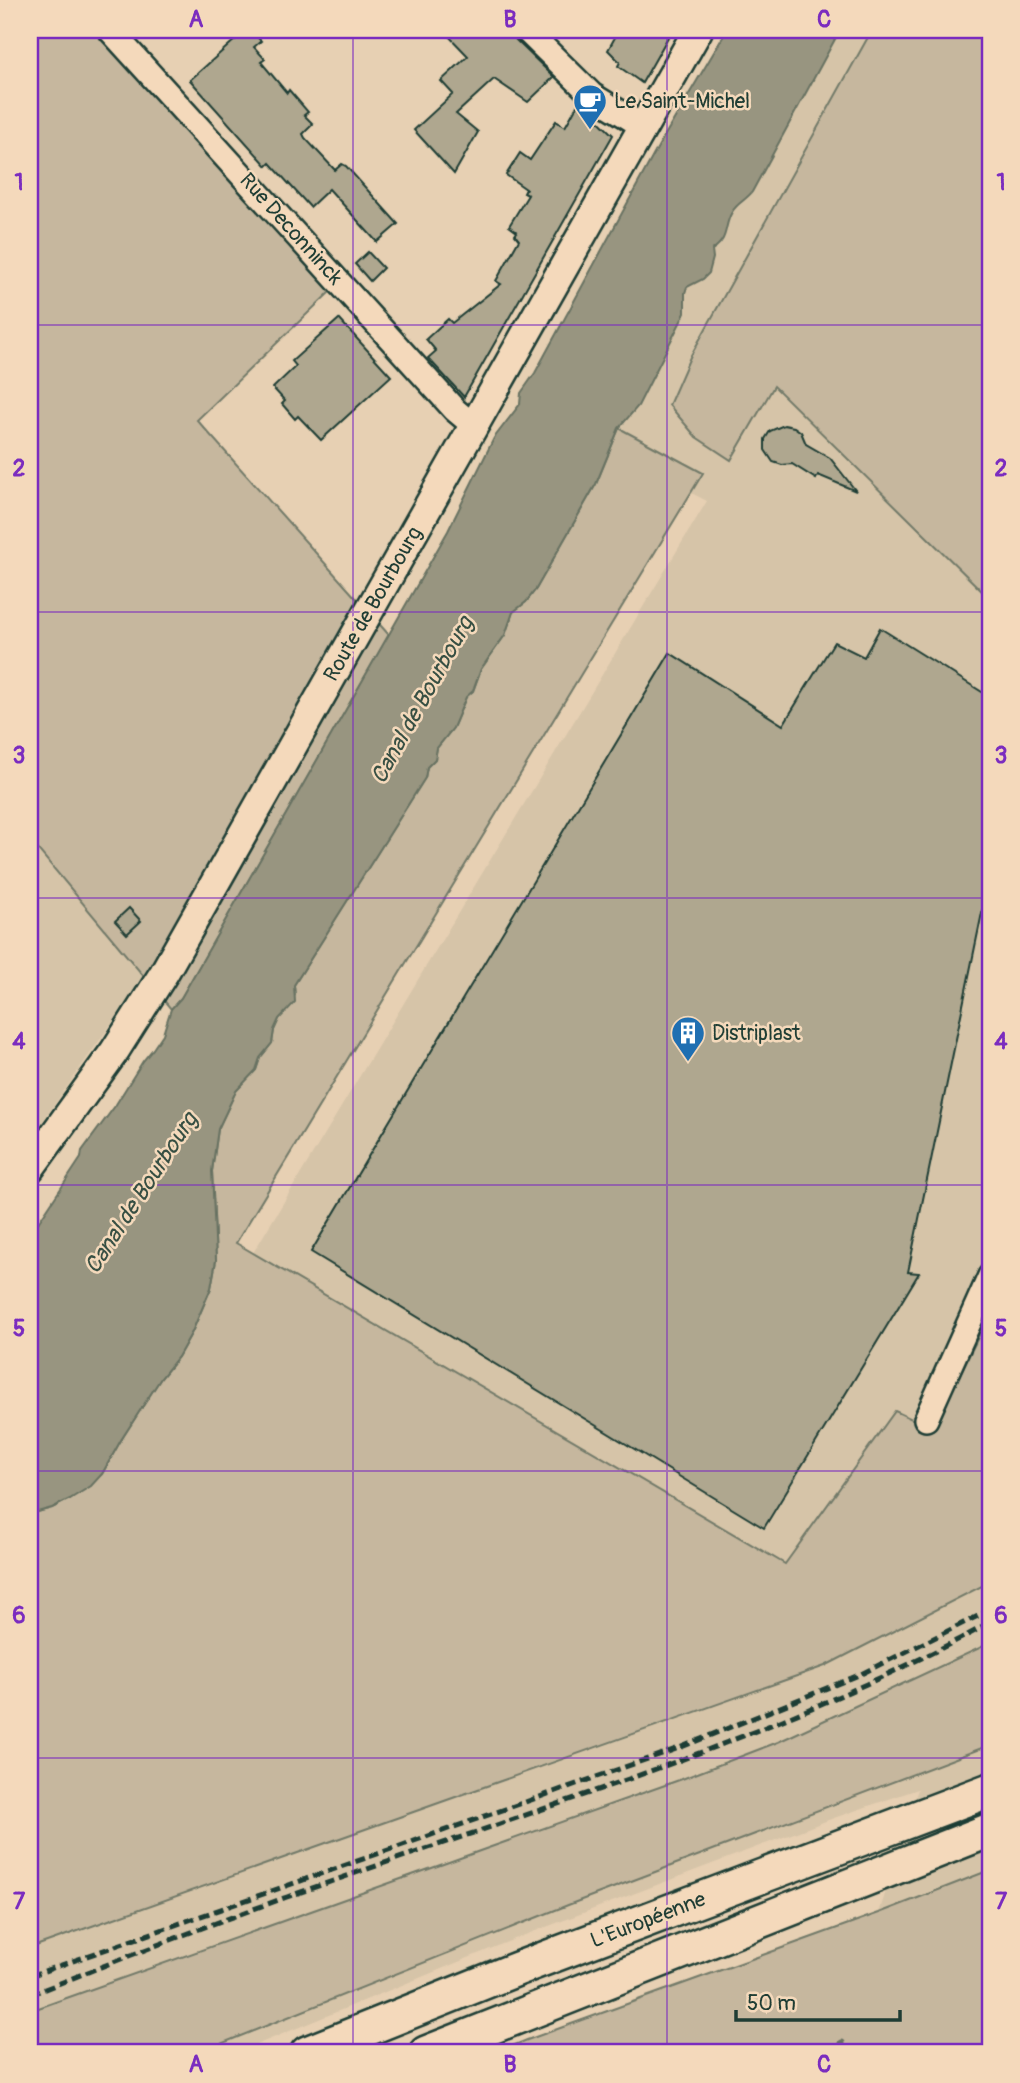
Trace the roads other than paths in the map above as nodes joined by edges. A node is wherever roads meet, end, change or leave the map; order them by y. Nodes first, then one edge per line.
1 (110, 30) edge
2 (698, 30) edge
3 (534, 38) edge
4 (644, 127) junction
5 (474, 426) junction
6 (30, 1168) edge
7 (990, 1276) edge
8 (926, 1419) dead end
9 (989, 1790) edge
10 (990, 1830) edge
11 (307, 2053) edge
12 (426, 2053) edge

1 - 5 street, Rue Deconninck
2 - 4 main road, Route de Bourbourg
3 - 4 street
4 - 5 main road, Route de Bourbourg
5 - 6 main road, Route de Bourbourg
7 - 8 street
9 - 11 highway, L'Européenne
10 - 12 highway, L'Européenne

